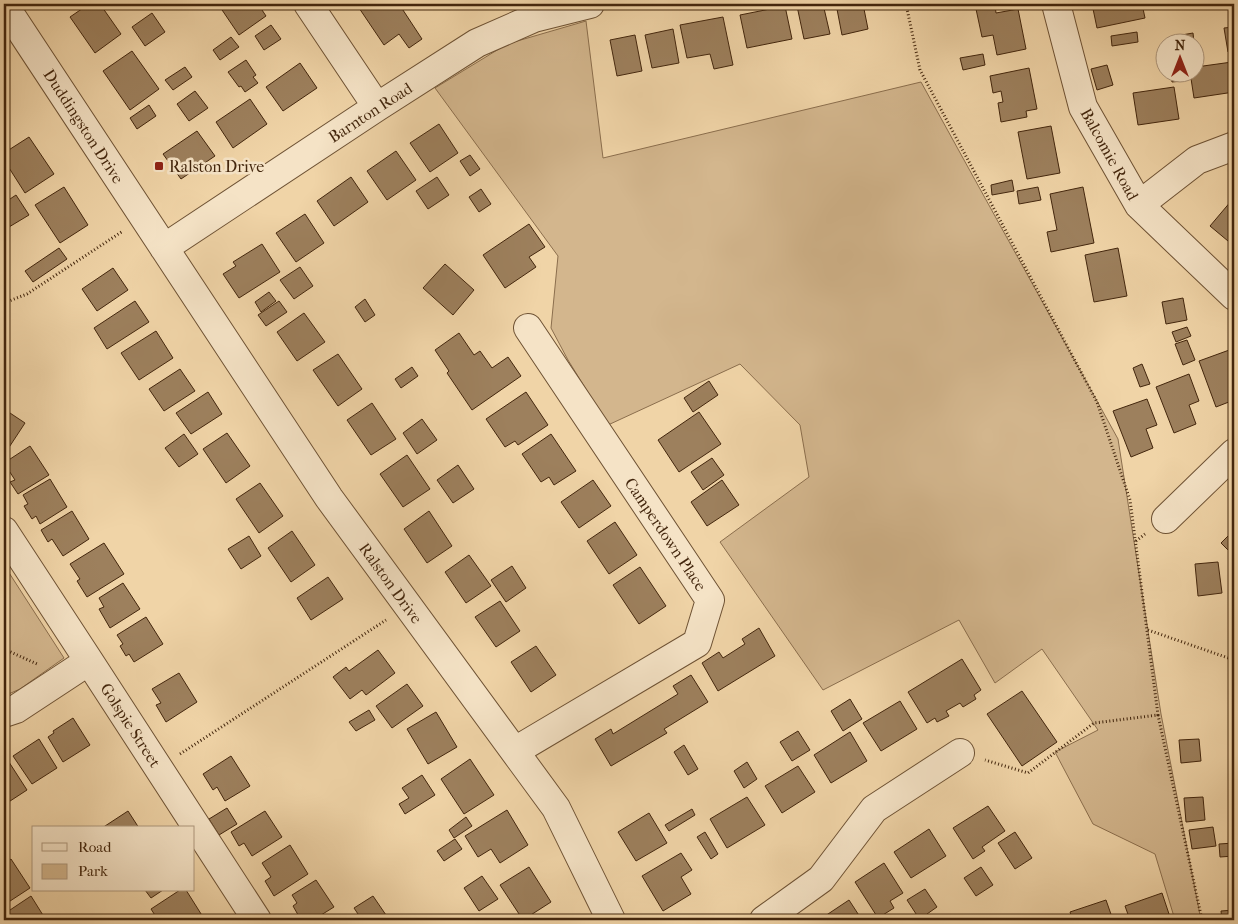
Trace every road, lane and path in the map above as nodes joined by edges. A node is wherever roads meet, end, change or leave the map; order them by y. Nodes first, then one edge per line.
1 (4, 4) edge
2 (308, 4) edge
3 (590, 4) edge
4 (906, 4) edge
5 (1056, 4) edge
6 (377, 107) junction
7 (1234, 146) edge
8 (1138, 205) junction
9 (144, 217) junction
10 (164, 248) junction
11 (1234, 296) edge
12 (4, 299) edge
13 (528, 328) dead end
14 (1234, 453) edge
15 (1166, 520) dead end
16 (4, 531) edge
17 (408, 606) junction
18 (1148, 630) junction
19 (1234, 660) edge
20 (89, 661) junction
21 (4, 713) edge
22 (1158, 715) junction
23 (515, 751) junction
24 (960, 753) joint
25 (159, 768) junction
26 (257, 920) edge
27 (611, 920) edge
28 (764, 920) edge
29 (1202, 920) edge

1 - 9 street, Duddingston Drive
2 - 6 street
3 - 6 street, Barnton Road
4 - 18 path
5 - 8 street, Balcomie Road
6 - 10 street, Barnton Road
7 - 8 street
8 - 11 street, Balcomie Road
9 - 10 street, Duddingston Drive
9 - 12 path
10 - 17 street, Ralston Drive
13 - 23 street, Camperdown Place
14 - 15 street
16 - 20 street, Golspie Street
17 - 23 street, Ralston Drive
17 - 25 path
18 - 19 path
18 - 22 path
20 - 21 street
20 - 25 street, Golspie Street
22 - 24 path
22 - 29 path
23 - 27 street, Ralston Drive
24 - 28 street
25 - 26 street, Golspie Street

